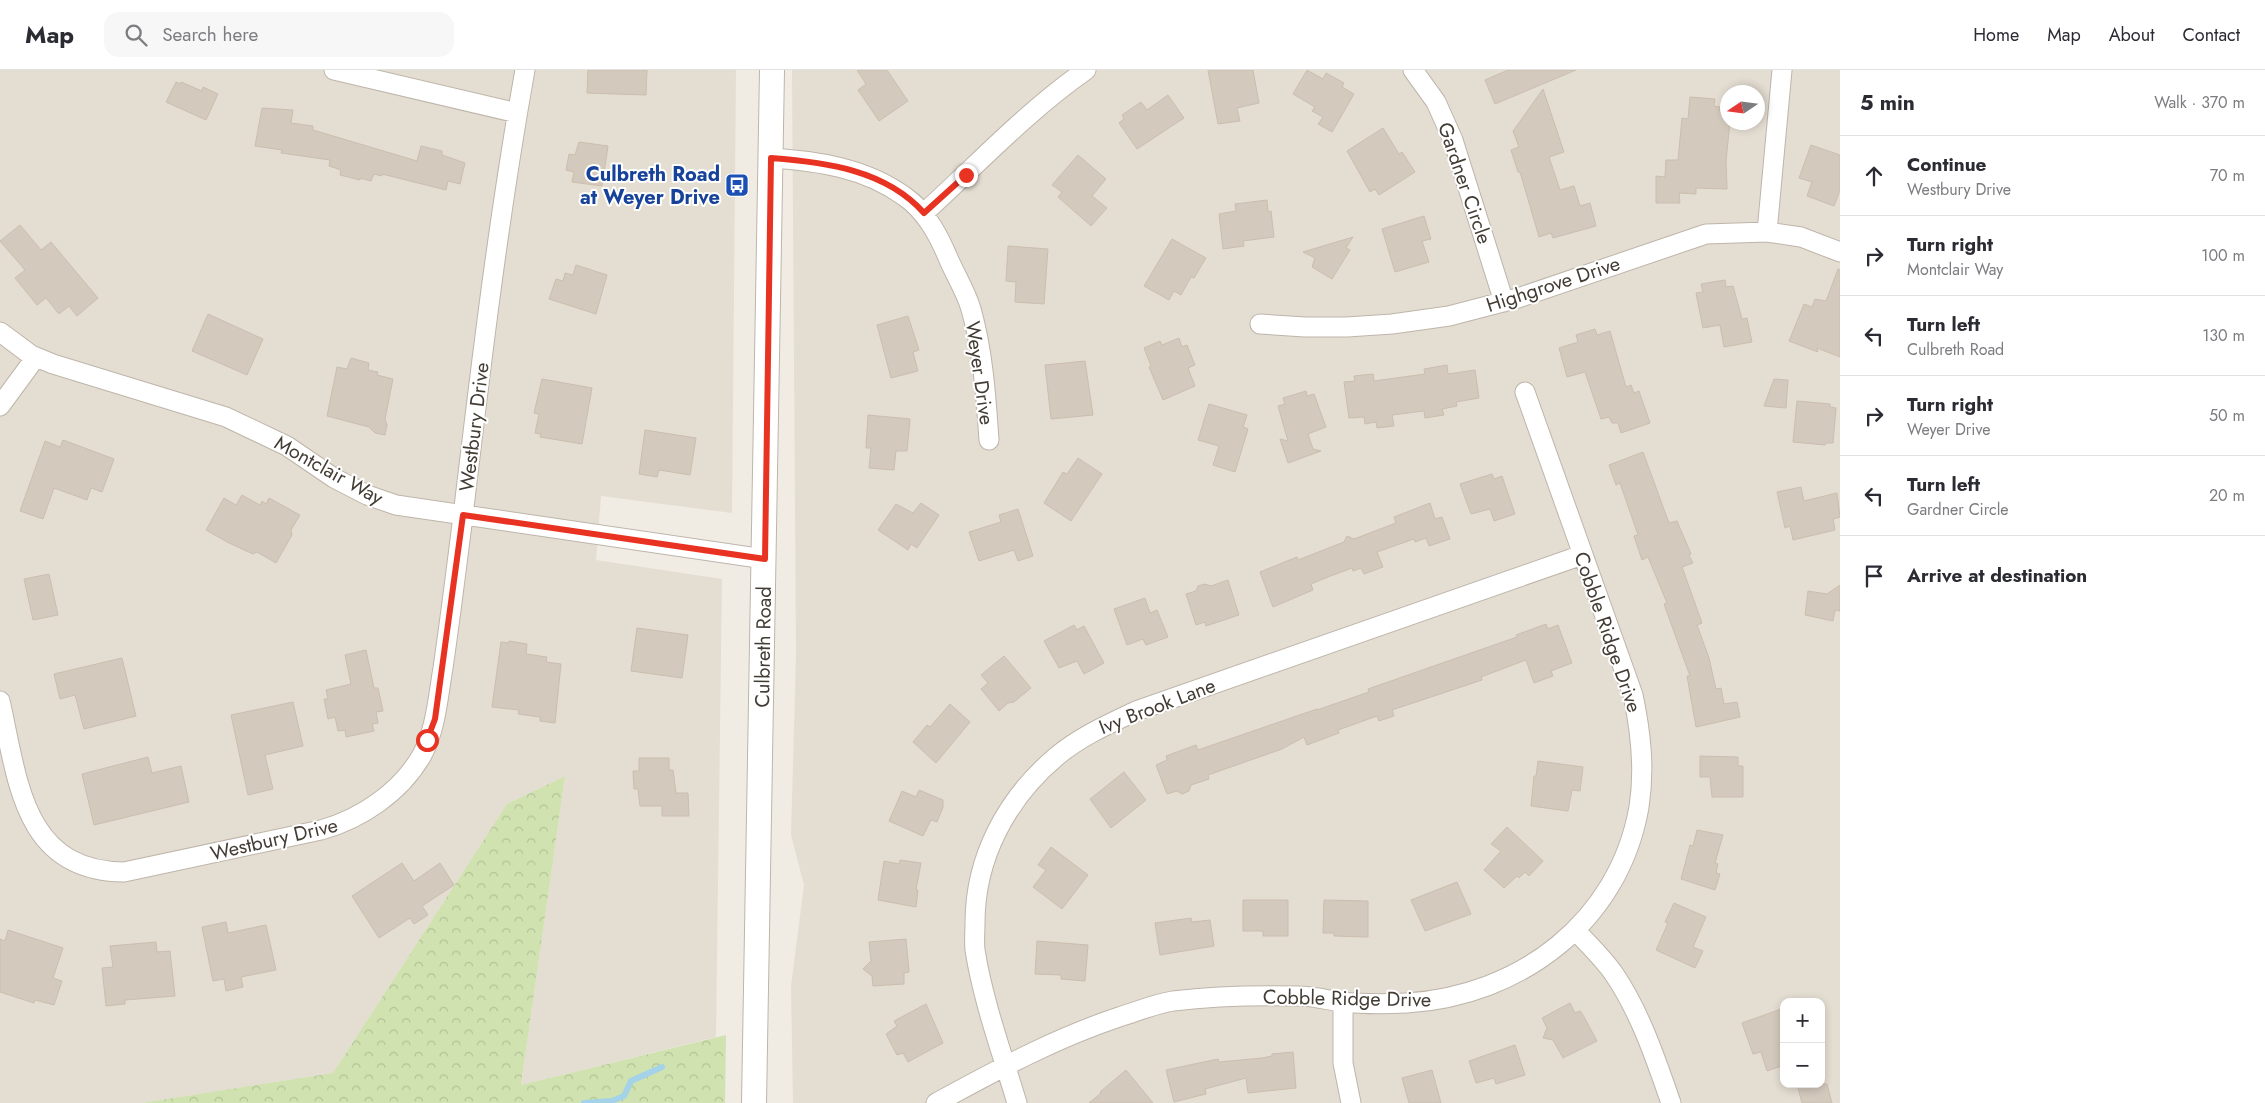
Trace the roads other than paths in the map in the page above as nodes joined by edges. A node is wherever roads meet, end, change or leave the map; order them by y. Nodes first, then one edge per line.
1 (334, 70) edge
2 (525, 70) edge
3 (772, 70) edge
4 (1086, 70) edge
5 (1413, 70) edge
6 (1782, 70) edge
7 (517, 113) junction
8 (771, 158) junction
9 (924, 213) junction
10 (1767, 232) junction
11 (1840, 252) edge
12 (1504, 302) junction
13 (1260, 324) dead end
14 (0, 332) edge
15 (36, 356) junction
16 (1525, 392) dead end
17 (0, 406) edge
18 (989, 440) dead end
19 (463, 515) junction
20 (1582, 555) junction
21 (765, 559) junction
22 (0, 701) edge
23 (1576, 931) junction
24 (1343, 1002) junction
25 (1006, 1065) junction
26 (754, 1103) edge
27 (936, 1103) edge
28 (1017, 1103) edge
29 (1350, 1103) edge
30 (1671, 1103) edge

1 - 7 street
2 - 7 street, Westbury Drive
3 - 8 street, Culbreth Road
4 - 9 street
5 - 12 street, Gardner Circle
6 - 10 street
7 - 19 street, Westbury Drive
8 - 9 street, Weyer Drive
8 - 21 street, Culbreth Road
9 - 18 street, Weyer Drive
10 - 11 street, Highgrove Drive
10 - 12 street, Highgrove Drive
12 - 13 street, Highgrove Drive
14 - 15 street, Montclair Way
15 - 17 street
15 - 19 street, Montclair Way
16 - 20 street, Cobble Ridge Drive
19 - 21 street, Montclair Way
19 - 22 street, Westbury Drive
20 - 23 street, Cobble Ridge Drive
20 - 25 street, Ivy Brook Lane
21 - 26 street, Culbreth Road
23 - 24 street, Cobble Ridge Drive
23 - 30 street
24 - 25 street, Cobble Ridge Drive
24 - 29 street
25 - 27 street, Cobble Ridge Drive
25 - 28 street, Ivy Brook Lane

